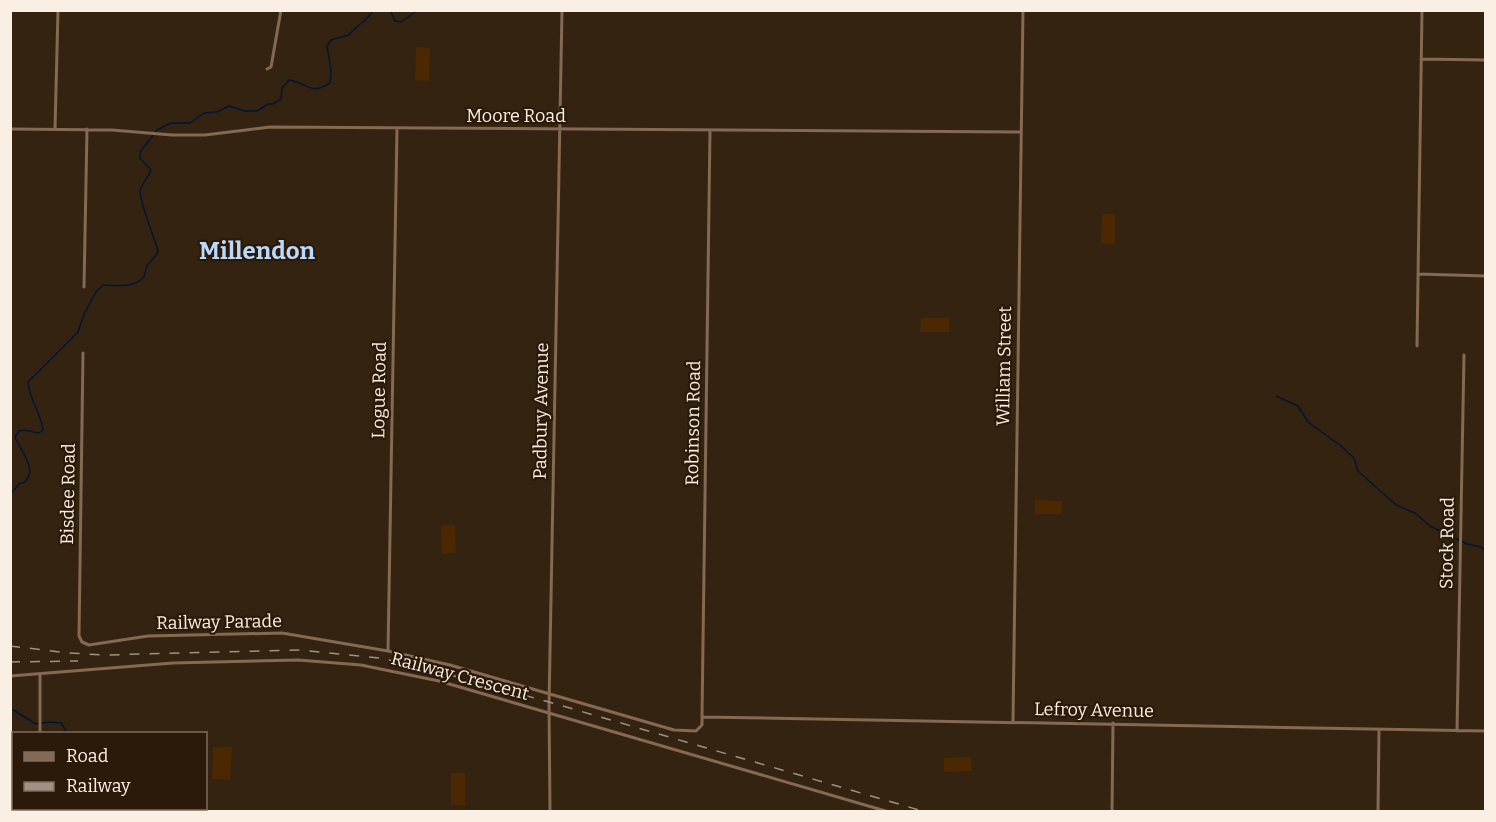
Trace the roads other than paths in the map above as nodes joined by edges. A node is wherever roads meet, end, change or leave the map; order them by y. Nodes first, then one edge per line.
1 (58, 10) edge
2 (281, 10) edge
3 (562, 10) edge
4 (1023, 10) edge
5 (1422, 10) edge
6 (271, 59) dead end
7 (1421, 59) junction
8 (1485, 60) edge
9 (10, 129) edge
10 (55, 129) junction
11 (87, 129) junction
12 (397, 129) junction
13 (560, 130) junction
14 (710, 130) junction
15 (1021, 132) junction
16 (1418, 274) junction
17 (1485, 276) edge
18 (84, 287) dead end
19 (1417, 346) dead end
20 (83, 353) dead end
21 (1464, 355) dead end
22 (79, 636) joint
23 (388, 651) junction
24 (40, 674) junction
25 (10, 676) edge
26 (549, 694) junction
27 (549, 714) junction
28 (702, 717) junction
29 (1013, 721) junction
30 (1113, 723) junction
31 (1379, 729) junction
32 (1457, 731) junction
33 (1485, 731) edge
34 (40, 732) edge
35 (550, 812) edge
36 (889, 812) edge
37 (1112, 812) edge
38 (1378, 812) edge

1 - 10 street
2 - 6 street
3 - 13 street, Padbury Avenue
4 - 15 street, William Street
5 - 7 street
7 - 8 street
7 - 16 street
9 - 10 street, Moore Road
10 - 11 street, Moore Road
11 - 12 street, Moore Road
11 - 18 street
12 - 13 street, Moore Road
12 - 23 street, Logue Road
13 - 14 street, Moore Road
13 - 26 street, Padbury Avenue
14 - 15 street, Moore Road
14 - 28 street, Robinson Road
15 - 29 street, William Street
16 - 17 street
16 - 19 street
20 - 22 street, Bisdee Road
21 - 32 street, Stock Road
22 - 23 street, Railway Parade
23 - 26 street, Railway Parade
24 - 25 street, Railway Crescent
24 - 27 street, Railway Crescent
24 - 34 street
26 - 27 street, Padbury Avenue
26 - 28 street, Railway Parade
27 - 35 street, Padbury Avenue
27 - 36 street, Railway Crescent
28 - 29 street, Lefroy Avenue
29 - 30 street, Lefroy Avenue
30 - 31 street, Lefroy Avenue
30 - 37 street
31 - 32 street, Lefroy Avenue
31 - 38 street
32 - 33 street, Lefroy Avenue

